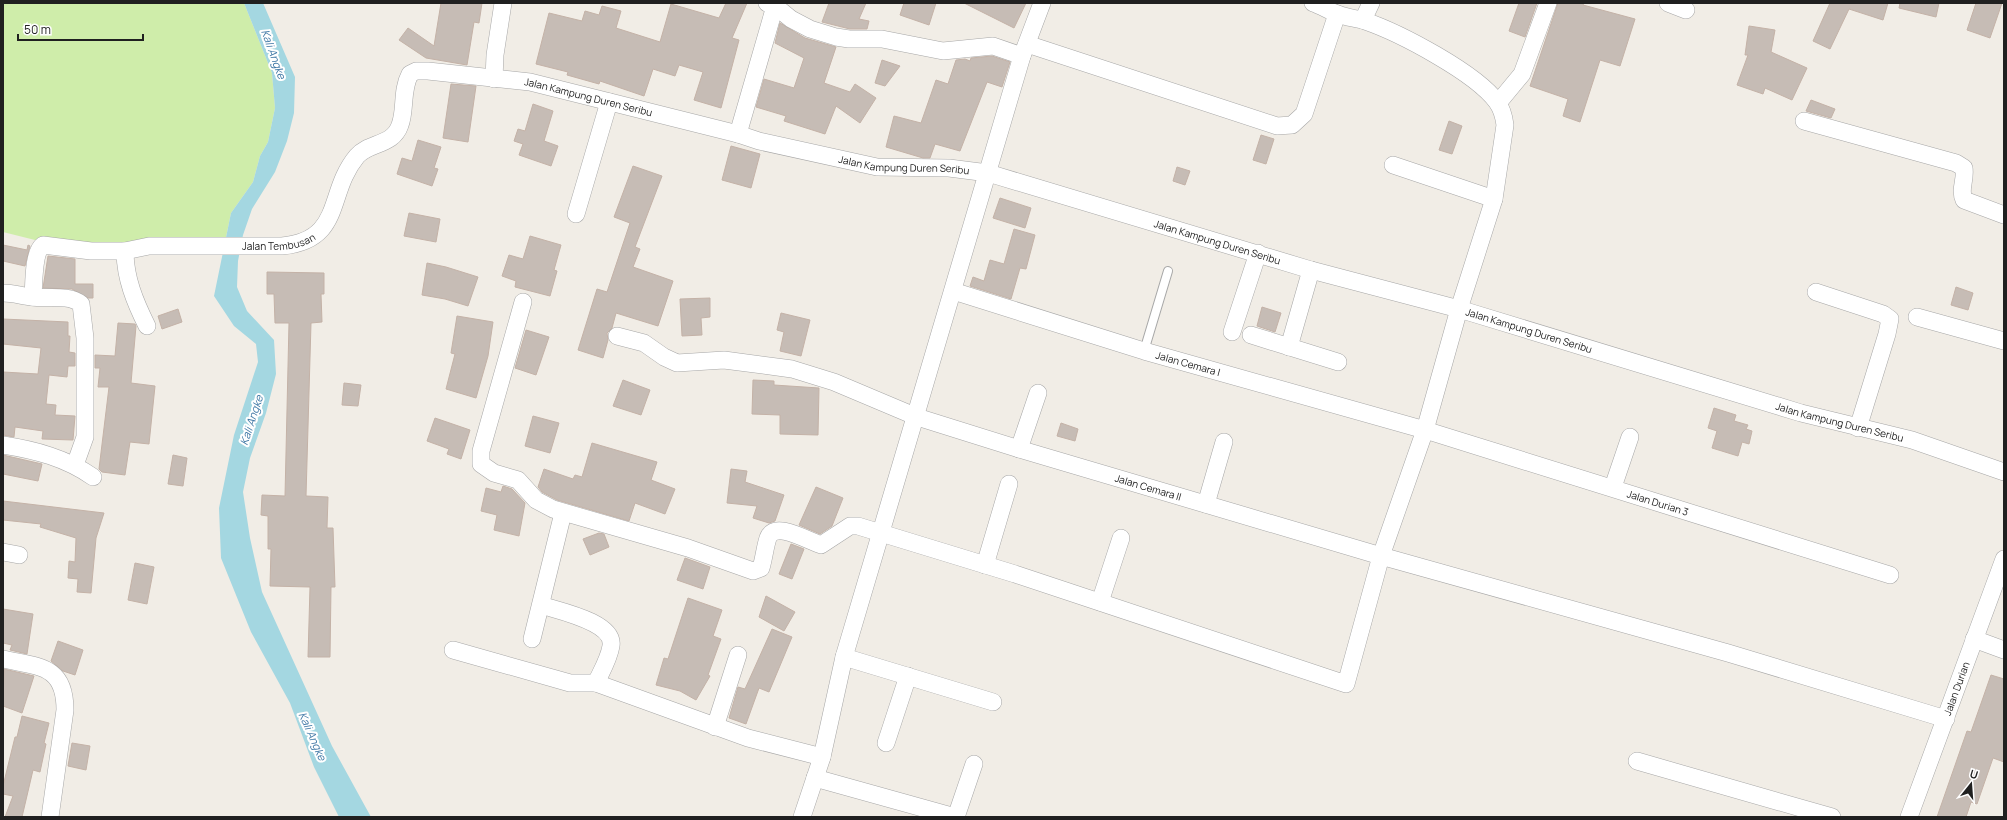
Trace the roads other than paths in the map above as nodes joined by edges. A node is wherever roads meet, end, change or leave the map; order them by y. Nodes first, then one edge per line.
1 (502, 3) edge
2 (1042, 3) edge
3 (1313, 3) edge
4 (1371, 3) edge
5 (1548, 3) edge
6 (1668, 3) edge
7 (771, 4) edge
8 (1686, 10) dead end
9 (1337, 14) junction
10 (1364, 20) junction
11 (1025, 50) junction
12 (494, 79) junction
13 (610, 102) junction
14 (1498, 103) junction
15 (1804, 121) dead end
16 (738, 134) junction
17 (1393, 165) dead end
18 (988, 173) junction
19 (1494, 200) junction
20 (576, 214) dead end
21 (2004, 215) edge
22 (125, 251) junction
23 (1258, 253) junction
24 (1312, 270) junction
25 (1168, 271) dead end
26 (953, 291) junction
27 (1816, 292) dead end
28 (3, 293) edge
29 (33, 297) junction
30 (522, 302) dead end
31 (1459, 309) junction
32 (1917, 317) dead end
33 (146, 326) dead end
34 (1232, 332) dead end
35 (617, 336) dead end
36 (1251, 336) dead end
37 (2004, 342) edge
38 (1289, 347) junction
39 (1144, 351) junction
40 (1338, 362) dead end
41 (1038, 393) dead end
42 (917, 417) junction
43 (1858, 428) junction
44 (1425, 430) junction
45 (1630, 437) dead end
46 (1224, 442) dead end
47 (3, 445) edge
48 (1019, 449) junction
49 (76, 465) junction
50 (2004, 472) edge
51 (93, 477) dead end
52 (1009, 484) dead end
53 (1613, 488) junction
54 (1206, 504) junction
55 (563, 513) junction
56 (881, 533) junction
57 (1121, 538) dead end
58 (1380, 556) junction
59 (2004, 559) edge
60 (984, 565) junction
61 (1890, 575) dead end
62 (1100, 602) junction
63 (541, 605) junction
64 (532, 639) dead end
65 (1974, 639) junction
66 (453, 650) dead end
67 (2004, 650) edge
68 (738, 655) dead end
69 (844, 657) junction
70 (3, 659) edge
71 (908, 676) junction
72 (596, 684) junction
73 (993, 702) dead end
74 (1946, 719) junction
75 (715, 727) junction
76 (886, 743) dead end
77 (822, 757) junction
78 (1637, 761) dead end
79 (974, 764) dead end
80 (815, 778) junction
81 (50, 817) edge
82 (802, 817) edge
83 (956, 817) edge
84 (1832, 817) edge
85 (1909, 817) edge

1 - 12 street
2 - 11 street
3 - 9 street
4 - 10 street
5 - 14 street
6 - 8 street
7 - 11 street
7 - 16 street
9 - 10 street
9 - 11 street
10 - 14 street
11 - 18 street
12 - 13 street, Jalan Kampung Duren Seribu
12 - 22 street, Jalan Tembusan
13 - 16 street, Jalan Kampung Duren Seribu
13 - 20 street
14 - 19 street
15 - 21 street
16 - 18 street, Jalan Kampung Duren Seribu
17 - 19 street
18 - 23 street, Jalan Kampung Duren Seribu
18 - 26 street
19 - 31 street
22 - 29 street, Jalan Tembusan
22 - 33 street
23 - 24 street, Jalan Kampung Duren Seribu
23 - 34 street
24 - 31 street, Jalan Kampung Duren Seribu
24 - 38 street
25 - 39 lane
26 - 39 street, Jalan Cemara I
26 - 42 street
27 - 43 street
28 - 29 street
29 - 49 street
30 - 55 street
31 - 43 street, Jalan Kampung Duren Seribu
31 - 44 street
32 - 37 street
35 - 42 street, Jalan Cemara II
36 - 38 street
38 - 40 street
39 - 44 street, Jalan Cemara I
41 - 48 street
42 - 48 street, Jalan Cemara II
42 - 56 street
43 - 50 street, Jalan Kampung Duren Seribu
44 - 53 street, Jalan Durian 3
44 - 58 street
45 - 53 street
46 - 54 street
47 - 49 street
48 - 54 street, Jalan Cemara II
49 - 51 street
52 - 60 street
53 - 61 street, Jalan Durian 3
54 - 58 street, Jalan Cemara II
55 - 56 street
55 - 63 street
56 - 60 street
56 - 69 street
57 - 62 street
58 - 62 street
58 - 74 street, Jalan Cemara II
59 - 65 street, Jalan Durian
60 - 62 street
63 - 64 street
63 - 72 street
65 - 67 street
65 - 74 street, Jalan Durian
66 - 72 street
68 - 75 street
69 - 71 street
69 - 77 street
70 - 81 street
71 - 73 street
71 - 76 street
72 - 75 street
74 - 85 street, Jalan Durian
75 - 77 street
77 - 80 street
78 - 84 street
79 - 83 street
80 - 82 street
80 - 83 street

